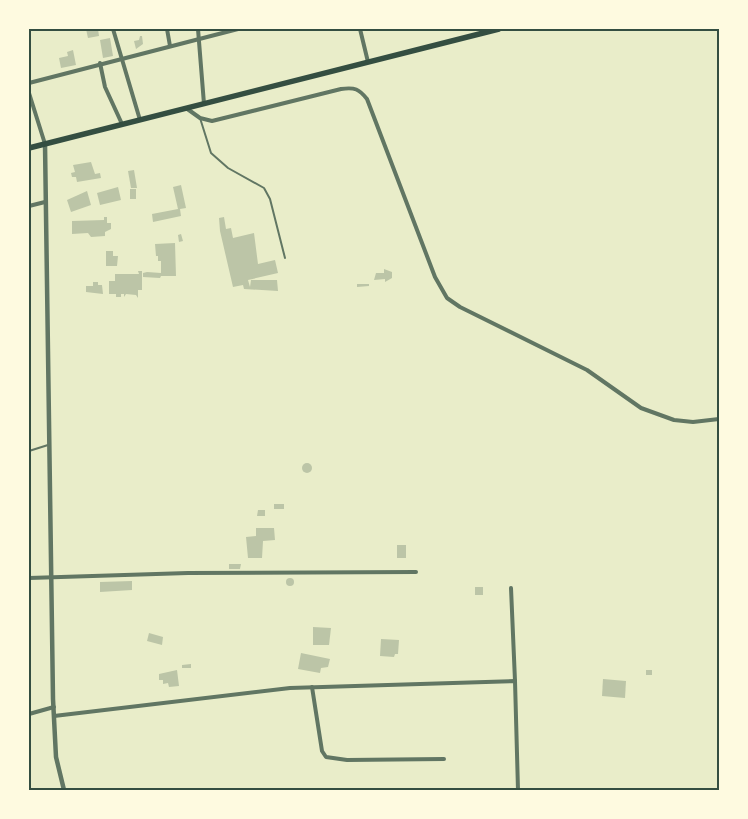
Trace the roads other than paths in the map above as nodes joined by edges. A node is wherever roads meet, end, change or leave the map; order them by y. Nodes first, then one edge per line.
1 (113, 29) edge
2 (167, 29) edge
3 (198, 29) edge
4 (238, 29) edge
5 (360, 29) edge
6 (499, 29) edge
7 (199, 39) junction
8 (170, 46) junction
9 (120, 58) junction
10 (368, 62) junction
11 (100, 64) junction
12 (29, 83) edge
13 (29, 93) edge
14 (204, 104) junction
15 (186, 108) junction
16 (29, 114) edge
17 (36, 117) junction
18 (200, 118) junction
19 (140, 120) junction
20 (122, 124) junction
21 (45, 144) junction
22 (29, 148) edge
23 (44, 202) junction
24 (29, 206) edge
25 (285, 258) dead end
26 (719, 419) edge
27 (49, 444) junction
28 (29, 451) edge
29 (416, 572) dead end
30 (29, 578) edge
31 (50, 578) junction
32 (511, 588) dead end
33 (515, 681) junction
34 (312, 687) junction
35 (54, 708) junction
36 (29, 714) edge
37 (54, 716) junction
38 (444, 759) dead end
39 (64, 790) edge
40 (518, 790) edge

1 - 9 street
2 - 8 street
3 - 7 street
4 - 7 street
5 - 10 street
6 - 10 main road
7 - 8 street
7 - 14 street
8 - 9 street
9 - 11 street
9 - 19 street
10 - 14 main road
11 - 12 street
11 - 20 street
13 - 17 street
14 - 15 main road
15 - 18 street
15 - 19 main road
16 - 17 street
17 - 21 street
18 - 25 lane
18 - 26 street
19 - 20 main road
20 - 21 main road
21 - 22 main road
21 - 23 street
23 - 24 street
23 - 27 street
27 - 28 lane
27 - 31 street
29 - 31 street
30 - 31 street
31 - 35 street
32 - 33 street
33 - 34 street
33 - 40 street
34 - 37 street
34 - 38 street
35 - 36 street
35 - 37 street
37 - 39 street

